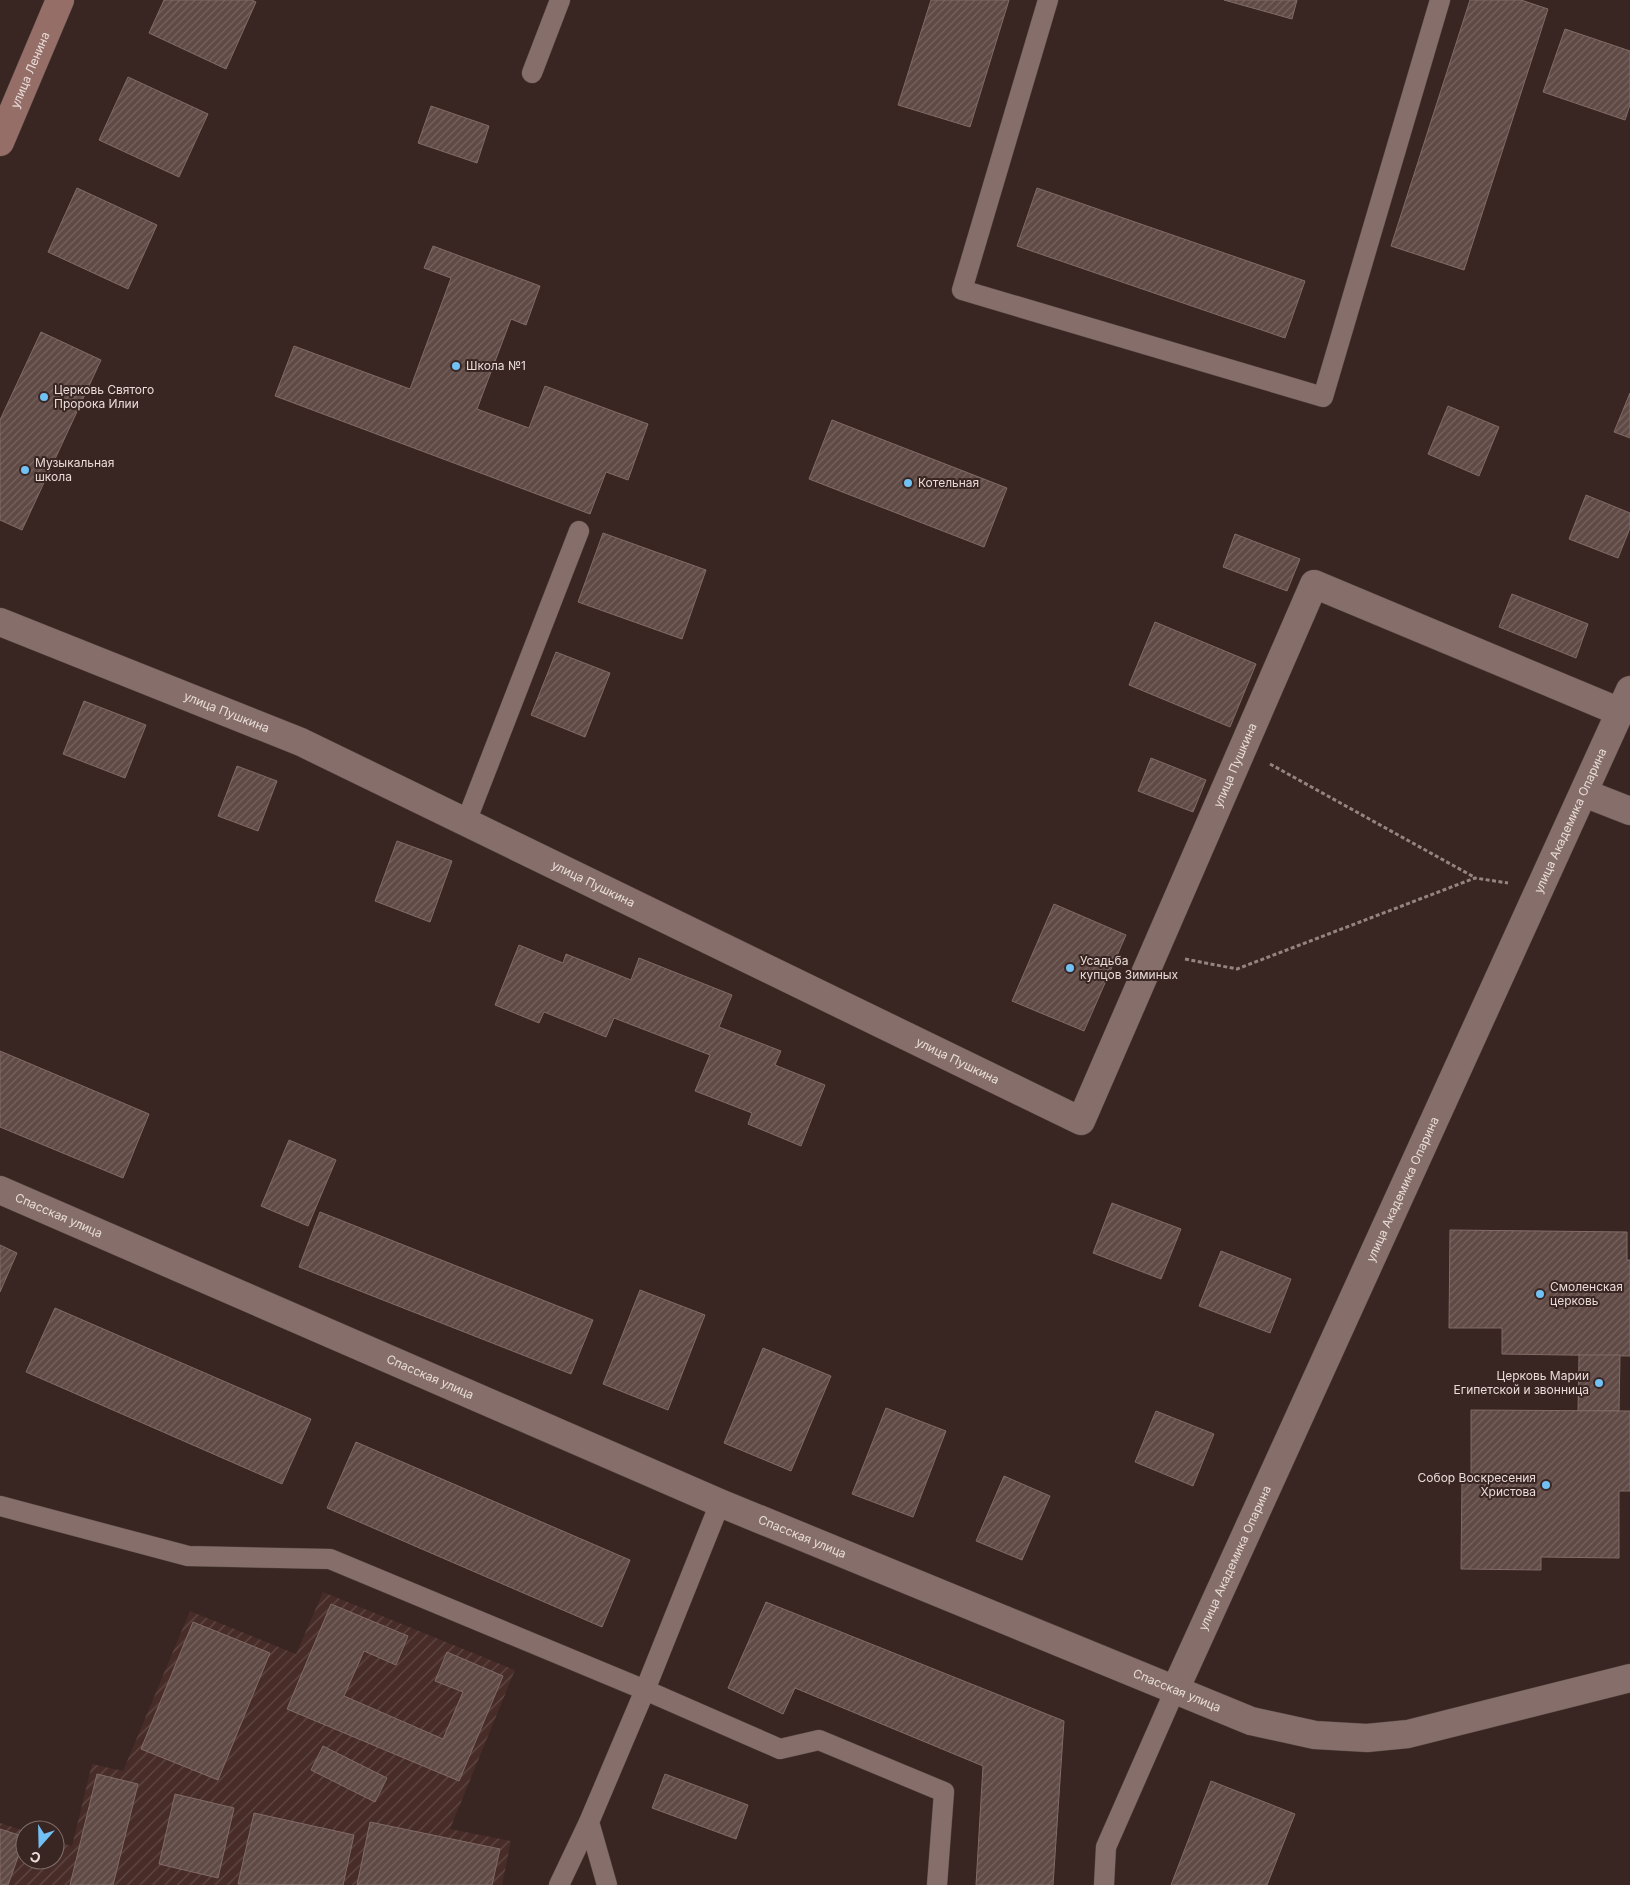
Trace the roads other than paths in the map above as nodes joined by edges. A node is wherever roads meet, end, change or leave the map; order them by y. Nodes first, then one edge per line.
1 (60, 0) edge
2 (560, 0) edge
3 (1048, 0) edge
4 (1440, 0) edge
5 (532, 73) dead end
6 (0, 142) edge
7 (579, 531) dead end
8 (0, 622) edge
9 (1625, 701) edge
10 (1584, 793) junction
11 (1630, 811) edge
12 (466, 822) junction
13 (0, 1190) edge
14 (720, 1503) junction
15 (0, 1506) edge
16 (1630, 1678) edge
17 (645, 1690) junction
18 (1175, 1690) junction
19 (589, 1822) junction
20 (559, 1885) edge
21 (607, 1885) edge
22 (937, 1885) edge
23 (1104, 1885) edge

1 - 6 street, улица Ленина
2 - 5 lane
3 - 4 lane
7 - 12 lane
8 - 12 street, улица Пушкина
9 - 10 street, улица Академика Опарина
9 - 12 street, улица Пушкина
10 - 11 street
10 - 18 street, улица Академика Опарина
13 - 14 street, Спасская улица
14 - 17 lane
14 - 18 street, Спасская улица
15 - 17 lane
16 - 18 street, Спасская улица
17 - 19 lane
17 - 22 lane
18 - 23 lane
19 - 20 lane
19 - 21 lane

